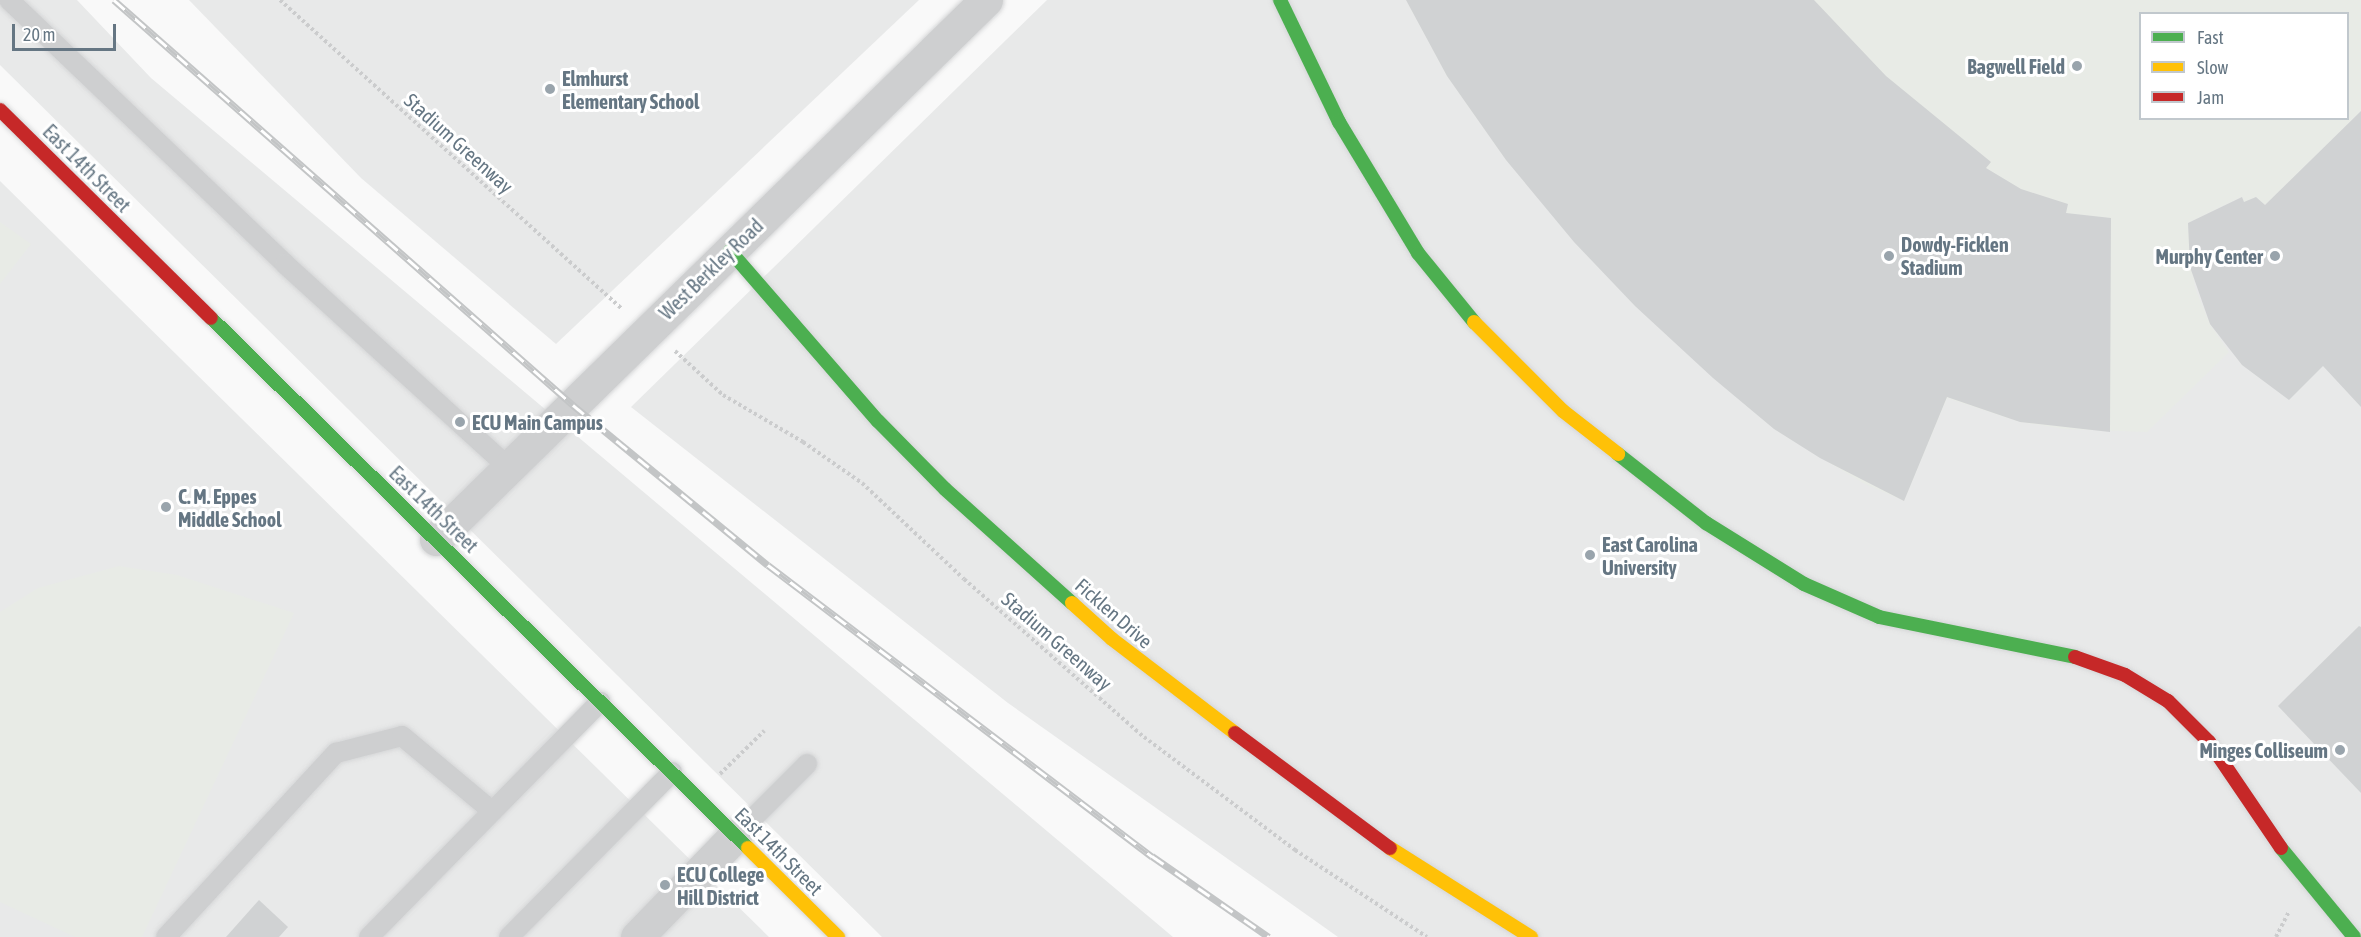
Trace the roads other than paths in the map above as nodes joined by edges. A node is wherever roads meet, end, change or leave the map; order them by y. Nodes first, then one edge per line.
1 (9, 0) edge
2 (986, 0) edge
3 (1280, 0) edge
4 (0, 110) edge
5 (730, 251) junction
6 (508, 467) junction
7 (436, 539) junction
8 (600, 702) junction
9 (807, 764) dead end
10 (672, 772) junction
11 (492, 811) junction
12 (735, 836) junction
13 (166, 937) edge
14 (369, 937) edge
15 (509, 937) edge
16 (637, 937) edge
17 (838, 937) edge
18 (1531, 937) edge
19 (2354, 937) edge

1 - 6 lane
2 - 5 street, West Berkley Road
3 - 19 street
4 - 7 street, East 14th Street
5 - 6 street, West Berkley Road
5 - 18 street, Ficklen Drive
6 - 7 street, West Berkley Road
7 - 8 street, East 14th Street
8 - 10 street, East 14th Street
8 - 11 lane
9 - 12 lane
10 - 12 street, East 14th Street
10 - 15 lane
11 - 13 lane
11 - 14 lane
12 - 16 street
12 - 17 street, East 14th Street

